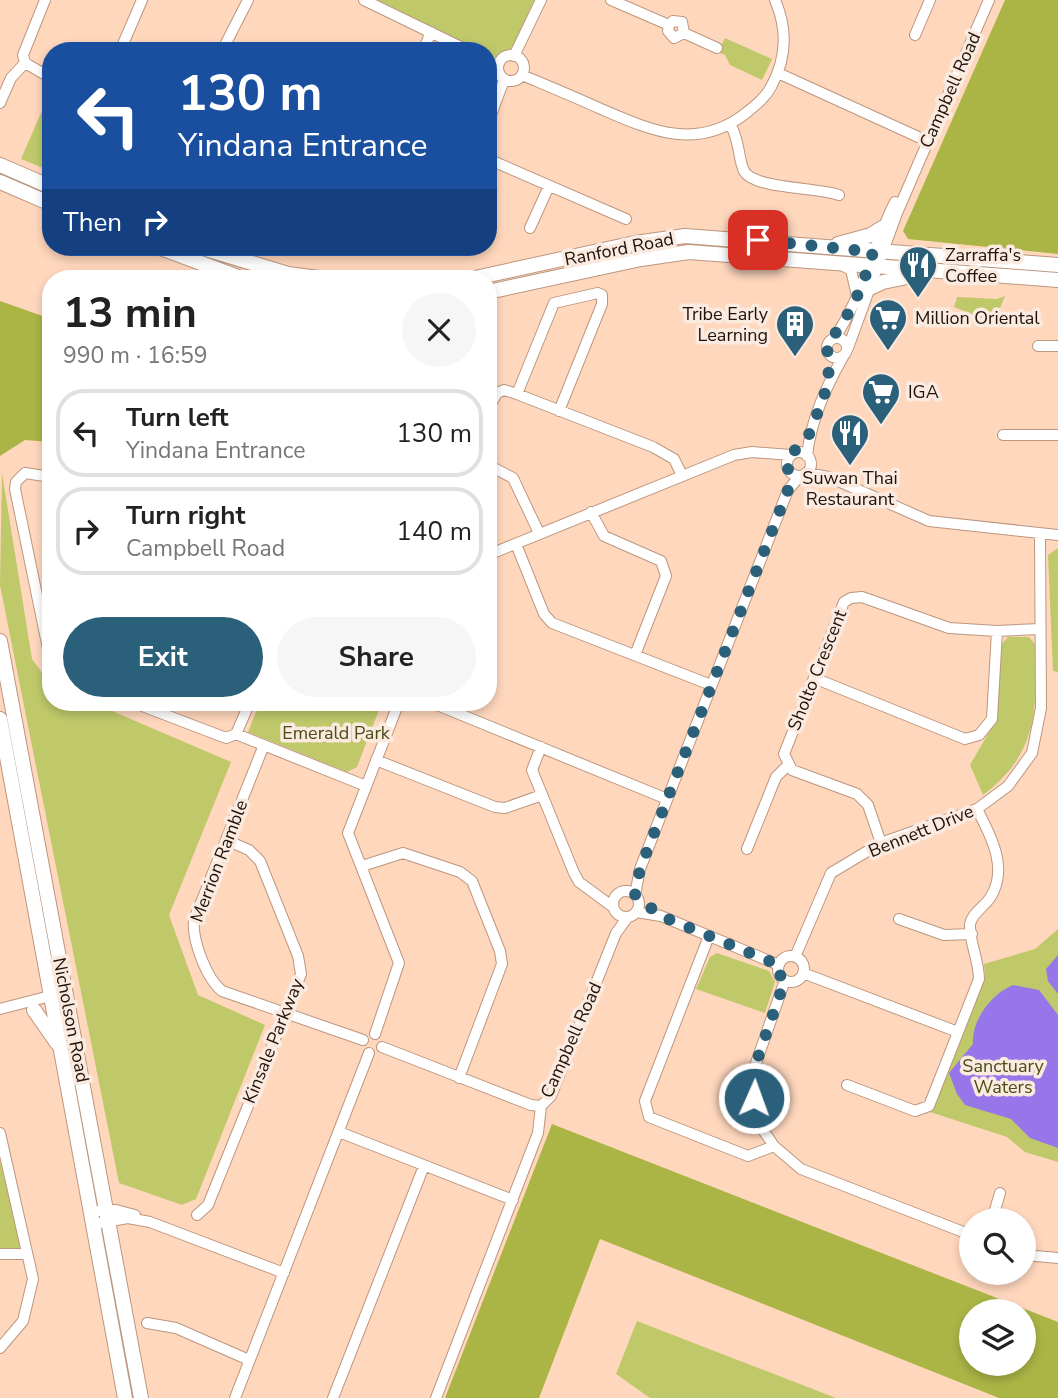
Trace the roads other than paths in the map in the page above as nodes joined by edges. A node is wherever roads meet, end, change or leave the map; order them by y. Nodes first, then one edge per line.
1 (45, 0) edge
2 (142, 0) edge
3 (248, 0) edge
4 (364, 0) edge
5 (541, 0) edge
6 (611, 0) edge
7 (775, 0) edge
8 (930, 0) edge
9 (989, 0) edge
10 (431, 32) junction
11 (915, 35) dead end
12 (124, 42) edge
13 (227, 42) edge
14 (427, 42) edge
15 (451, 42) edge
16 (717, 48) dead end
17 (514, 56) junction
18 (497, 60) edge
19 (25, 63) junction
20 (497, 70) edge
21 (42, 73) edge
22 (778, 73) junction
23 (522, 75) junction
24 (504, 79) junction
25 (497, 98) edge
26 (0, 103) edge
27 (730, 124) junction
28 (927, 141) junction
29 (497, 163) edge
30 (0, 165) edge
31 (911, 180) junction
32 (1, 183) edge
33 (42, 183) edge
34 (549, 186) junction
35 (839, 195) dead end
36 (42, 200) edge
37 (626, 219) dead end
38 (530, 228) dead end
39 (882, 228) junction
40 (827, 247) junction
41 (182, 256) edge
42 (229, 256) edge
43 (876, 259) junction
44 (834, 262) junction
45 (1058, 265) edge
46 (220, 270) edge
47 (275, 270) edge
48 (941, 271) junction
49 (497, 273) edge
50 (1058, 280) edge
51 (870, 288) junction
52 (497, 290) edge
53 (857, 299) junction
54 (835, 337) junction
55 (1038, 346) dead end
56 (1058, 346) edge
57 (846, 352) junction
58 (829, 354) junction
59 (829, 382) junction
60 (497, 393) edge
61 (517, 394) junction
62 (559, 411) junction
63 (810, 433) junction
64 (1003, 435) dead end
65 (1058, 435) edge
66 (809, 459) junction
67 (790, 461) junction
68 (497, 470) edge
69 (803, 474) junction
70 (682, 475) junction
71 (42, 476) edge
72 (830, 477) junction
73 (788, 490) junction
74 (591, 512) junction
75 (538, 533) junction
76 (1040, 535) junction
77 (1058, 535) edge
78 (516, 544) junction
79 (497, 551) edge
80 (42, 620) edge
81 (1040, 629) junction
82 (997, 631) junction
83 (0, 641) edge
84 (635, 655) junction
85 (814, 678) junction
86 (711, 685) junction
87 (156, 711) edge
88 (246, 711) edge
89 (395, 711) edge
90 (465, 711) edge
91 (0, 719) edge
92 (236, 734) junction
93 (264, 745) junction
94 (541, 747) junction
95 (376, 760) junction
96 (788, 765) junction
97 (366, 786) junction
98 (542, 795) junction
99 (667, 799) junction
100 (978, 809) junction
101 (226, 841) junction
102 (881, 842) junction
103 (747, 849) dead end
104 (362, 866) junction
105 (640, 869) junction
106 (596, 892) junction
107 (621, 893) junction
108 (636, 897) junction
109 (614, 909) junction
110 (632, 914) junction
111 (661, 916) junction
112 (899, 919) dead end
113 (616, 933) junction
114 (972, 934) junction
115 (709, 936) junction
116 (795, 957) junction
117 (779, 965) junction
118 (803, 973) junction
119 (785, 980) junction
120 (60, 1000) junction
121 (5, 1009) edge
122 (34, 1010) junction
123 (284, 1014) junction
124 (958, 1032) junction
125 (375, 1034) junction
126 (363, 1040) junction
127 (382, 1046) junction
128 (62, 1053) junction
129 (369, 1053) junction
130 (459, 1078) junction
131 (847, 1084) dead end
132 (541, 1106) junction
133 (339, 1132) junction
134 (0, 1133) edge
135 (774, 1146) junction
136 (424, 1166) junction
137 (1000, 1193) dead end
138 (513, 1200) junction
139 (996, 1208) edge
140 (197, 1215) dead end
141 (99, 1217) junction
142 (959, 1230) edge
143 (0, 1254) edge
144 (26, 1254) junction
145 (1036, 1256) edge
146 (1058, 1258) edge
147 (284, 1273) junction
148 (147, 1323) dead end
149 (0, 1348) edge
150 (249, 1360) junction
151 (237, 1397) edge
152 (125, 1398) edge
153 (141, 1398) edge
154 (333, 1398) edge
155 (436, 1398) edge

1 - 19 street
2 - 12 street
3 - 13 street
4 - 10 street
5 - 17 street
6 - 16 street
7 - 22 street
8 - 11 street
9 - 28 street, Campbell Road
10 - 14 street
10 - 15 street
17 - 18 street
17 - 23 street
19 - 21 street
19 - 26 street
20 - 24 street
22 - 27 street
22 - 28 street
23 - 24 street
23 - 27 street
24 - 25 street
27 - 35 street
28 - 31 street, Campbell Road
29 - 34 street
30 - 33 main road
31 - 39 street, Campbell Road
31 - 43 street, Campbell Road
32 - 36 main road
34 - 37 street
34 - 38 street
39 - 40 main road
39 - 43 street, Campbell Road
40 - 43 main road, Ranford Road
40 - 49 main road, Ranford Road
41 - 46 main road
42 - 47 main road
43 - 44 main road, Ranford Road
43 - 45 main road, Ranford Road
43 - 48 main road, Ranford Road
43 - 51 street, Campbell Road
43 - 53 street, Campbell Road
44 - 52 main road, Ranford Road
44 - 53 street
48 - 50 main road, Ranford Road
48 - 51 main road
51 - 57 street, Campbell Road
53 - 54 street, Campbell Road
54 - 57 street
54 - 58 street
55 - 56 street
57 - 58 street
57 - 59 street, Campbell Road
58 - 59 street, Campbell Road
59 - 63 street, Campbell Road
60 - 61 street
61 - 62 street
61 - 62 street
62 - 70 street
63 - 66 street, Campbell Road
63 - 67 street, Campbell Road
64 - 65 street
66 - 67 street
66 - 69 street, Campbell Road
66 - 72 street
67 - 69 street
67 - 70 street
67 - 73 street, Campbell Road
68 - 75 street
69 - 72 street
69 - 73 street, Campbell Road
70 - 74 street
71 - 80 street
72 - 76 street
73 - 86 street, Campbell Road
74 - 75 street
74 - 84 street
75 - 78 street
76 - 77 street
76 - 81 street, Bennett Drive
78 - 79 street
78 - 84 street
81 - 82 street, Sholto Crescent
81 - 100 street, Bennett Drive
82 - 85 street, Sholto Crescent
82 - 85 street
83 - 120 main road, Nicholson Road
84 - 86 street
85 - 96 street, Sholto Crescent
86 - 99 street, Campbell Road
87 - 92 street
88 - 92 street
89 - 95 street
90 - 94 street
91 - 120 main road, Nicholson Road
92 - 93 street
93 - 97 street
93 - 101 street, Merrion Ramble
94 - 98 street
94 - 99 street
95 - 97 street
95 - 98 street
96 - 102 street
96 - 103 street
97 - 104 street
98 - 106 street
99 - 105 street, Campbell Road
100 - 102 street, Bennett Drive
100 - 114 street
101 - 123 street, Kinsale Parkway
101 - 123 street, Merrion Ramble
102 - 116 street, Bennett Drive
104 - 125 street
104 - 130 street
105 - 107 street, Campbell Road
105 - 108 street, Campbell Road
106 - 107 street
106 - 109 street
107 - 108 street
107 - 109 street, Campbell Road
108 - 110 street, Campbell Road
108 - 111 street
109 - 110 street
109 - 113 street, Campbell Road
110 - 111 street
110 - 113 street, Campbell Road
111 - 115 street
112 - 114 street
113 - 132 street, Campbell Road
114 - 124 street
115 - 117 street
115 - 135 street
116 - 117 street
116 - 118 street
117 - 119 street
118 - 119 street
118 - 124 street
119 - 135 street
120 - 121 street
120 - 122 street
120 - 128 main road, Nicholson Road
120 - 141 main road, Nicholson Road
121 - 122 street
122 - 128 main road
123 - 126 street, Merrion Ramble
123 - 140 street, Kinsale Parkway
124 - 131 street
125 - 126 street
125 - 127 street
126 - 129 street
127 - 129 street
127 - 130 street, Campbell Road
128 - 141 main road, Nicholson Road
129 - 133 street
130 - 132 street, Campbell Road
132 - 138 street
133 - 136 street
133 - 147 street
134 - 144 street
135 - 142 street
136 - 138 street
136 - 154 street
137 - 139 street
138 - 155 street
141 - 147 street
141 - 152 main road, Nicholson Road
141 - 153 main road, Nicholson Road
143 - 144 street
144 - 149 street
145 - 146 street
147 - 150 street
148 - 150 street
150 - 151 street

